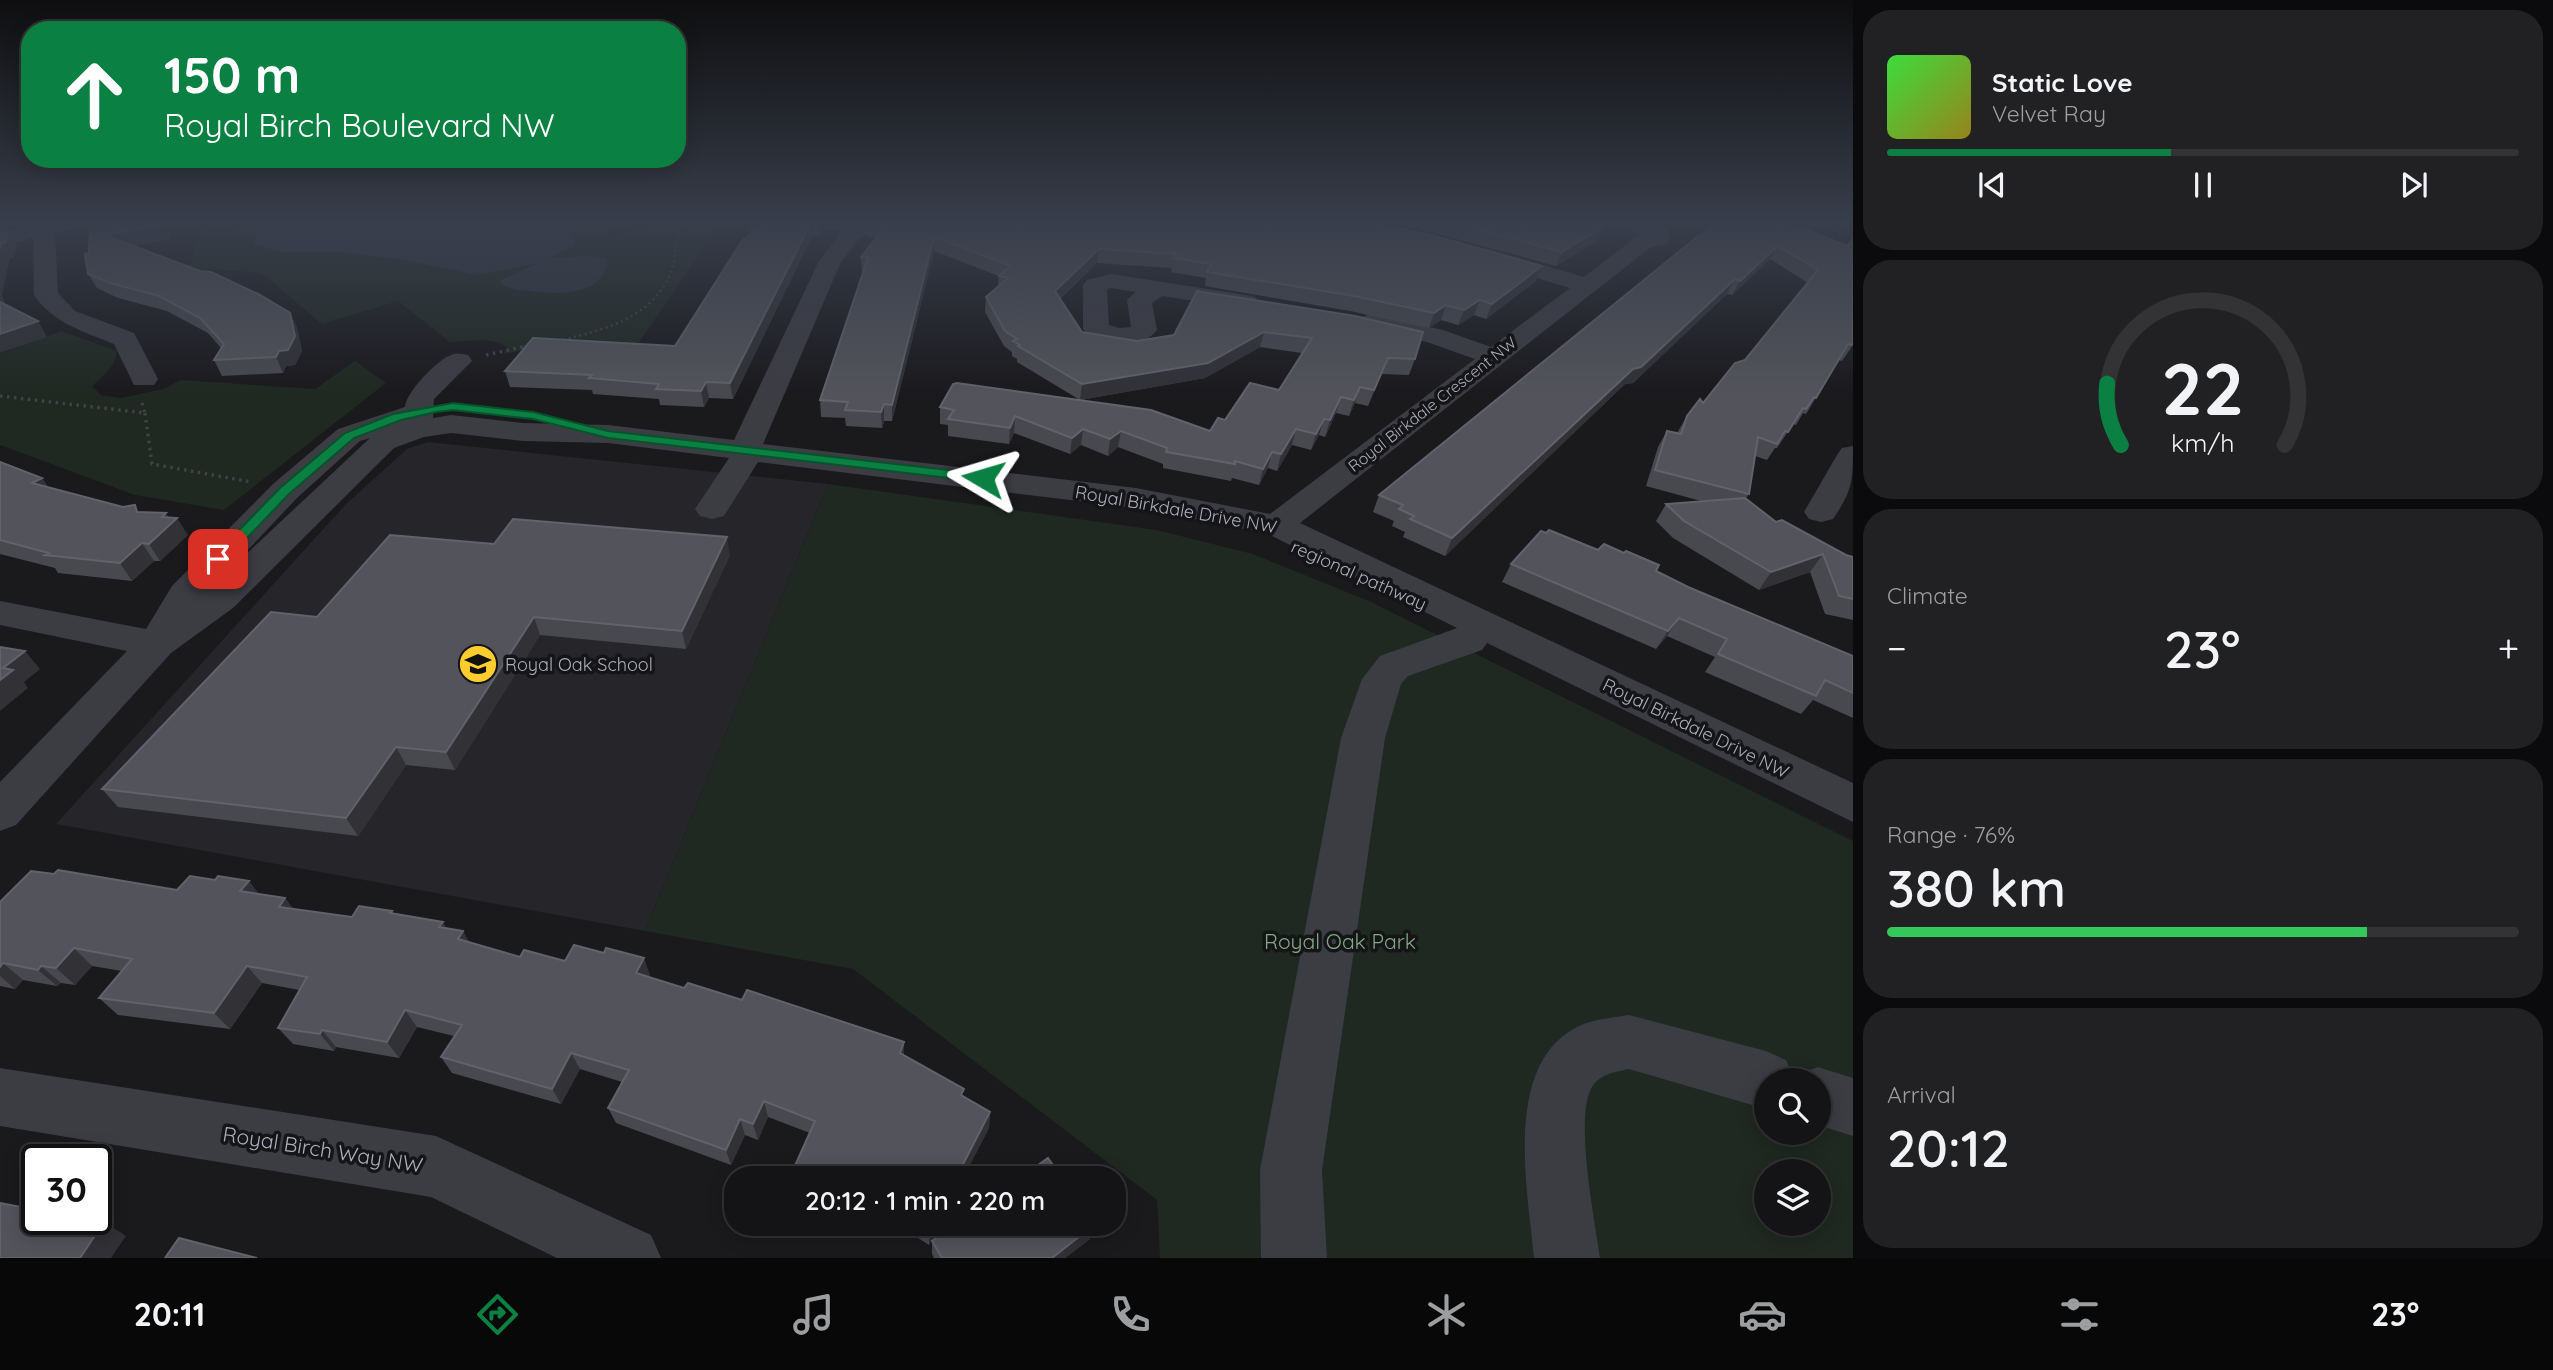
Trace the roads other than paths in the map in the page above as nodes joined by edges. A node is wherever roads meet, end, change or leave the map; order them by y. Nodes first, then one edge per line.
1 (46, 279) edge
2 (823, 279) edge
3 (1565, 279) edge
4 (1599, 279) edge
5 (1590, 286) junction
6 (1156, 289) dead end
7 (1268, 306) edge
8 (1348, 318) edge
9 (1492, 356) junction
10 (458, 361) road end
11 (144, 379) road end
12 (418, 420) junction
13 (748, 450) junction
14 (1853, 455) edge
15 (712, 509) dead end
16 (1821, 512) dead end
17 (1276, 524) junction
18 (0, 613) edge
19 (1481, 624) junction
20 (157, 644) junction
21 (1853, 804) edge
22 (0, 812) edge
23 (1754, 1077) edge
24 (0, 1097) edge
25 (1831, 1100) edge
26 (1853, 1107) edge
27 (628, 1258) edge
28 (1294, 1258) edge
29 (1567, 1258) edge

1 - 11 street
2 - 13 street
3 - 5 street
4 - 5 street, Royal Birkdale Crescent NW
5 - 9 street, Royal Birkdale Crescent NW
6 - 7 street
8 - 9 street
9 - 17 street, Royal Birkdale Crescent NW
10 - 12 street
12 - 13 street, Royal Birkdale Drive NW
12 - 20 street, Royal Birkdale Drive NW
13 - 15 street
13 - 17 street, Royal Birkdale Drive NW
14 - 16 street
17 - 19 street, Royal Birkdale Drive NW
18 - 20 street
19 - 21 street, Royal Birkdale Drive NW
19 - 28 street
20 - 22 street, Royal Birkdale Drive NW
23 - 29 street
24 - 27 street, Royal Birch Way NW
25 - 26 street

